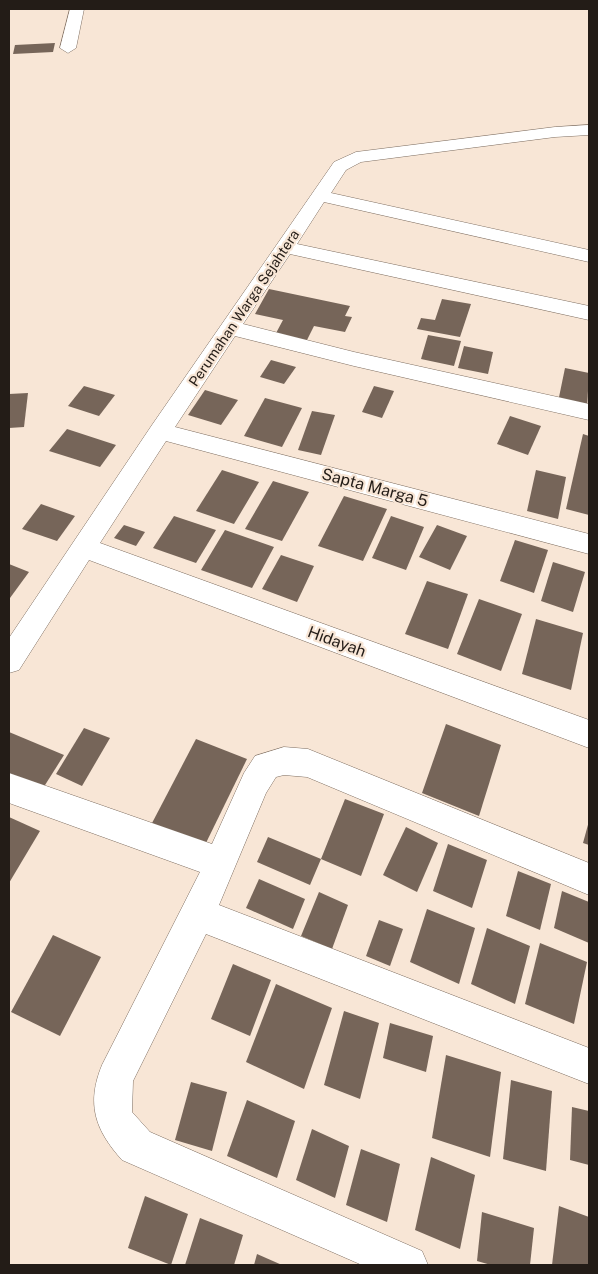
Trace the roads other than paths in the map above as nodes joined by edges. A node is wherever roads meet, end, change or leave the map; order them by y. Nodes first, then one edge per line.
1 (77, 9) edge
2 (68, 48) dead end
3 (589, 132) edge
4 (320, 196) junction
5 (286, 246) junction
6 (589, 256) edge
7 (589, 313) edge
8 (230, 328) junction
9 (589, 412) edge
10 (160, 431) junction
11 (589, 544) edge
12 (85, 548) junction
13 (9, 661) edge
14 (589, 734) edge
15 (9, 788) edge
16 (220, 862) junction
17 (589, 879) edge
18 (198, 914) junction
19 (589, 1066) edge
20 (408, 1265) edge

1 - 2 street
3 - 4 street, Perumahan Warga Sejahtera
4 - 5 street, Perumahan Warga Sejahtera
4 - 6 street
5 - 7 street
5 - 8 street, Perumahan Warga Sejahtera
8 - 9 street
8 - 10 street, Perumahan Warga Sejahtera
10 - 11 street, Sapta Marga 5
10 - 12 street, Perumahan Warga Sejahtera
12 - 13 street, Perumahan Warga Sejahtera
12 - 14 street, Hidayah
15 - 16 street
16 - 17 street
16 - 18 street
18 - 19 street
18 - 20 street

